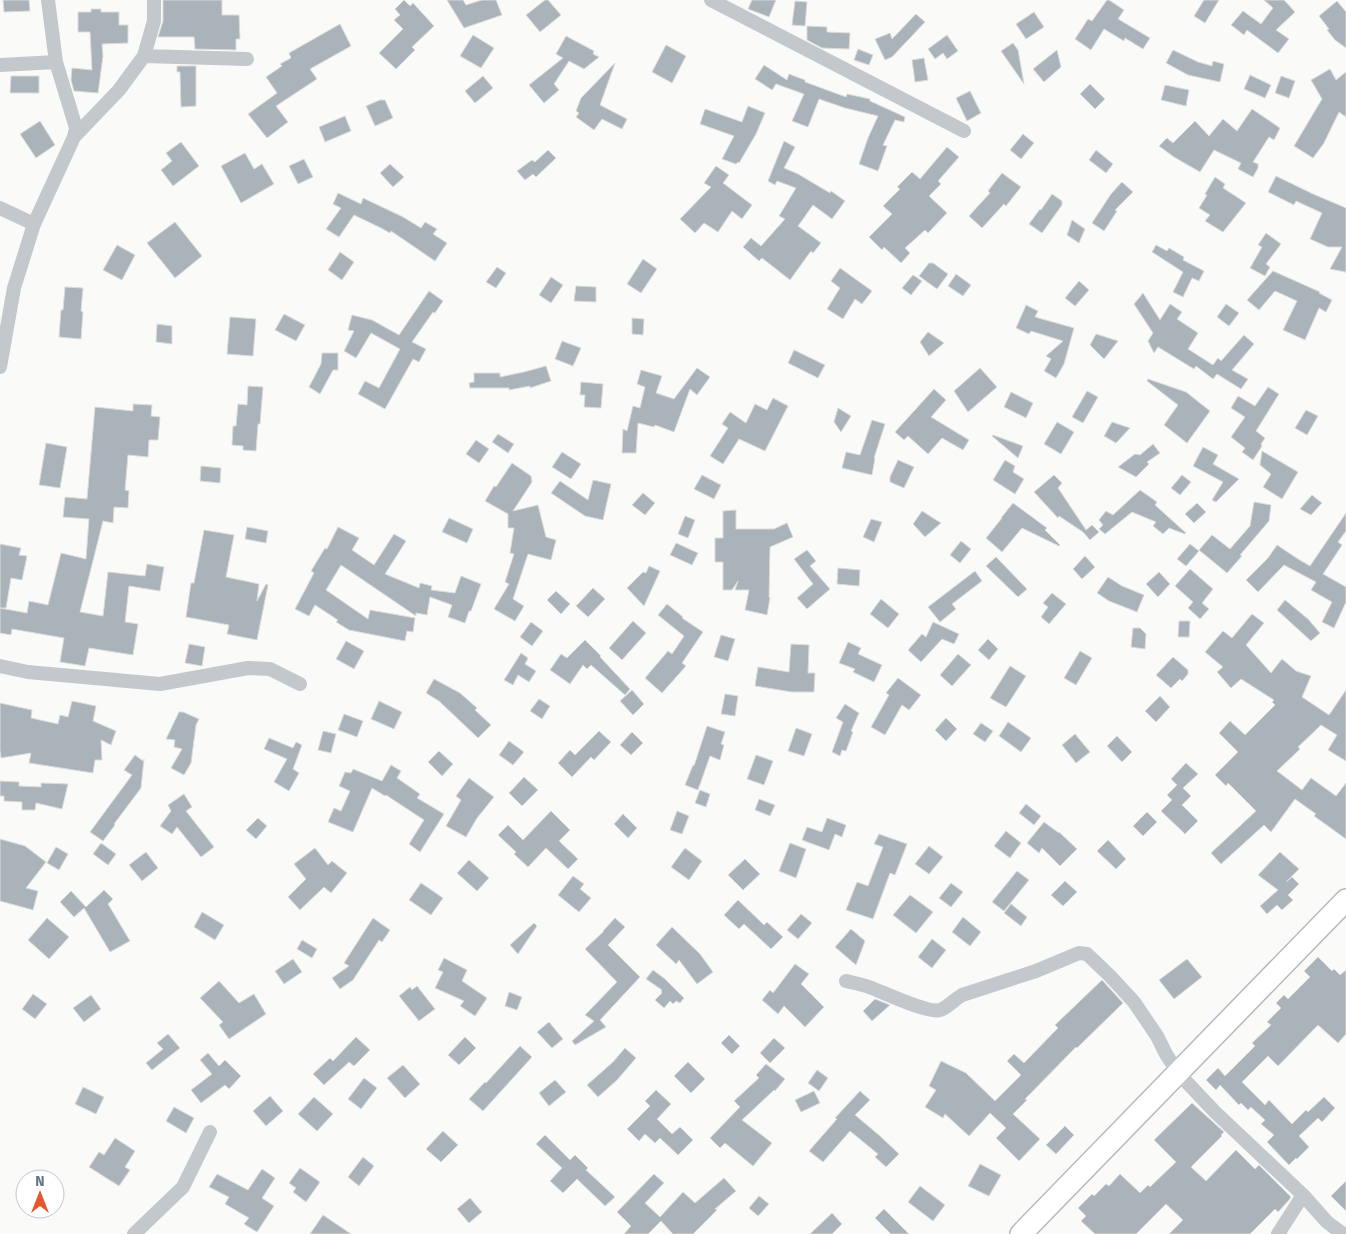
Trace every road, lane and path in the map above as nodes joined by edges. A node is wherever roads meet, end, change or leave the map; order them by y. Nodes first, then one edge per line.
1 (48, 0) edge
2 (154, 0) edge
3 (711, 0) edge
4 (144, 56) junction
5 (247, 59) dead end
6 (56, 62) junction
7 (0, 64) edge
8 (964, 131) dead end
9 (74, 137) junction
10 (0, 208) edge
11 (34, 224) junction
12 (0, 368) edge
13 (0, 666) edge
14 (300, 684) dead end
15 (1346, 900) edge
16 (846, 981) dead end
17 (1178, 1073) junction
18 (210, 1132) dead end
19 (1303, 1195) junction
20 (134, 1234) edge
21 (1021, 1234) edge
22 (1278, 1234) edge
23 (1343, 1234) edge

1 - 6 street
2 - 4 street
3 - 8 street
4 - 5 street
4 - 9 street
6 - 7 street
6 - 9 street
9 - 11 street
10 - 11 street
11 - 12 street
13 - 14 street
15 - 17 main road
16 - 17 street
17 - 19 street
17 - 21 main road
18 - 20 street
19 - 22 street
19 - 23 street

